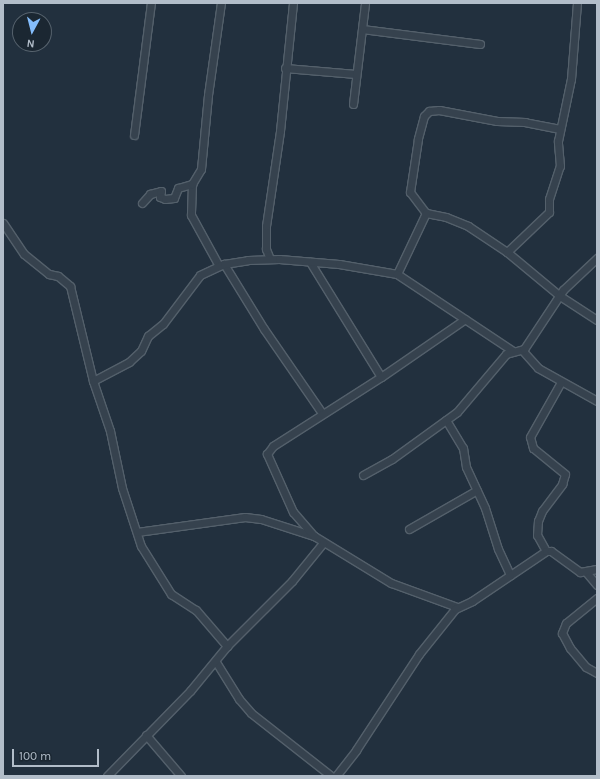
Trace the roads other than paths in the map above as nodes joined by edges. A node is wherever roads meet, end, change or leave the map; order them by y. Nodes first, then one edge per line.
1 (151, 3) edge
2 (221, 3) edge
3 (292, 3) edge
4 (365, 3) edge
5 (577, 3) edge
6 (362, 28) junction
7 (480, 44) dead end
8 (285, 68) junction
9 (356, 74) junction
10 (353, 104) dead end
11 (560, 129) junction
12 (134, 135) dead end
13 (192, 184) junction
14 (142, 203) dead end
15 (426, 213) junction
16 (3, 223) edge
17 (507, 252) junction
18 (597, 258) edge
19 (270, 259) junction
20 (310, 262) junction
21 (222, 265) junction
22 (398, 274) junction
23 (560, 296) junction
24 (465, 319) junction
25 (597, 320) edge
26 (522, 350) junction
27 (513, 351) junction
28 (381, 377) junction
29 (93, 381) junction
30 (561, 382) junction
31 (597, 401) edge
32 (322, 414) junction
33 (446, 420) junction
34 (363, 475) dead end
35 (477, 490) junction
36 (409, 529) dead end
37 (137, 532) junction
38 (314, 536) junction
39 (323, 543) junction
40 (546, 551) junction
41 (597, 569) edge
42 (586, 572) junction
43 (510, 575) junction
44 (597, 585) edge
45 (597, 598) edge
46 (458, 607) junction
47 (227, 646) junction
48 (216, 662) junction
49 (597, 672) edge
50 (146, 735) junction
51 (107, 776) edge
52 (181, 776) edge
53 (331, 776) edge
54 (336, 776) edge

1 - 12 street
2 - 13 street
3 - 8 street
4 - 6 street
5 - 11 street
6 - 7 street
6 - 9 street
8 - 9 street
8 - 19 street
9 - 10 street
11 - 15 street
11 - 17 street
13 - 14 street
13 - 21 street
15 - 17 street
15 - 22 street
16 - 29 street
17 - 23 street
18 - 23 street
19 - 20 street
19 - 21 street
20 - 22 street
20 - 28 street
21 - 29 street
21 - 32 street
22 - 24 street
23 - 25 street
23 - 26 street
24 - 27 street
24 - 28 street
26 - 27 street
26 - 30 street
27 - 33 street
28 - 32 street
29 - 37 street
30 - 31 street
30 - 40 street
32 - 38 street
33 - 34 street
33 - 35 street
35 - 36 street
35 - 43 street
37 - 38 street
37 - 47 street
38 - 39 street
39 - 46 street
39 - 47 street
40 - 42 street
40 - 43 street
41 - 42 street
42 - 44 street
43 - 46 street
45 - 49 street
46 - 54 street
47 - 48 street
48 - 50 street
48 - 53 street
50 - 51 street
50 - 52 street

